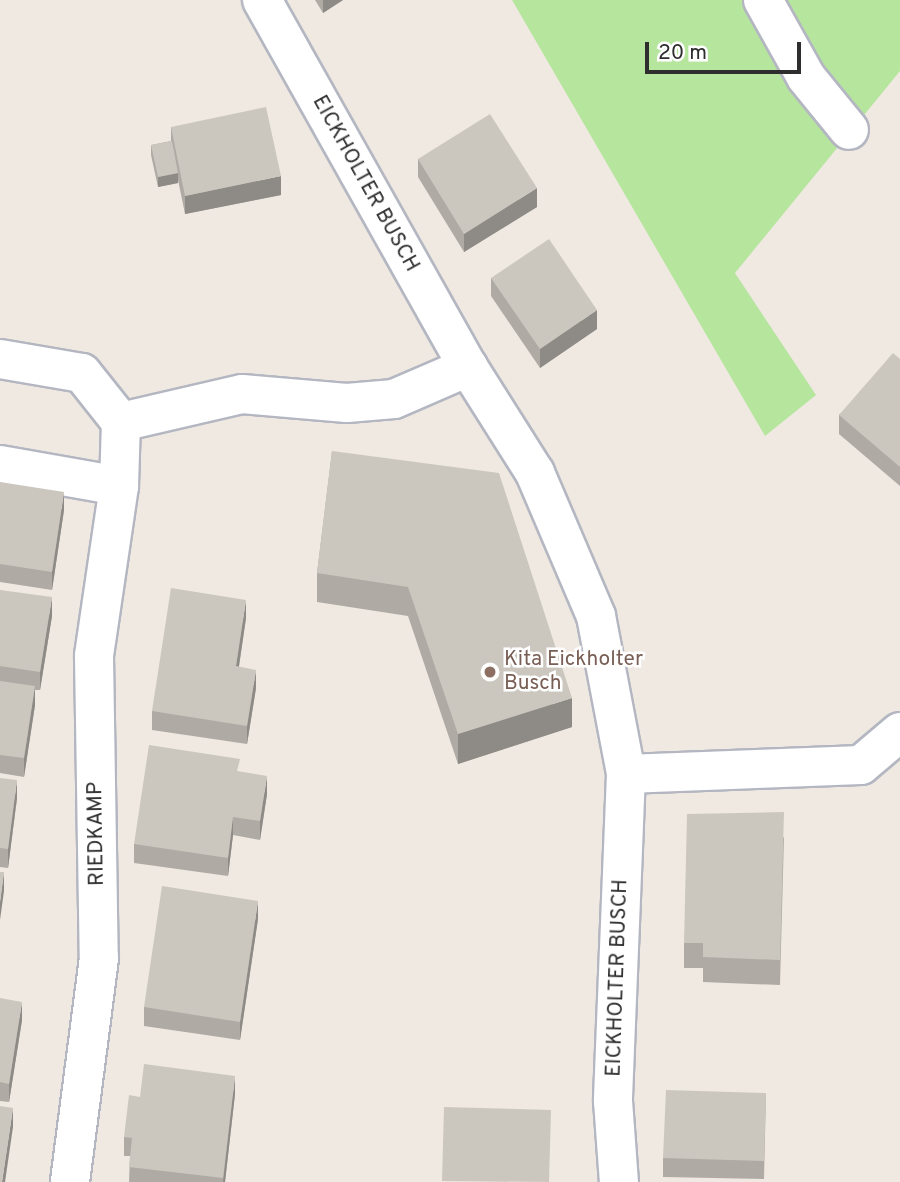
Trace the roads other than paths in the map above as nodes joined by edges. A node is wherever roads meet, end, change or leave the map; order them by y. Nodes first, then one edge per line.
1 (262, 0) edge
2 (763, 0) edge
3 (849, 130) dead end
4 (0, 359) edge
5 (468, 367) junction
6 (121, 422) junction
7 (0, 465) edge
8 (119, 486) junction
9 (900, 732) edge
10 (626, 774) junction
11 (70, 1182) edge
12 (619, 1182) edge

1 - 5 street, EICKHOLTER BUSCH
2 - 3 street
4 - 6 street
5 - 6 street
5 - 10 street, EICKHOLTER BUSCH
6 - 8 street, RIEDKAMP
7 - 8 street
8 - 11 street, RIEDKAMP
9 - 10 street
10 - 12 street, EICKHOLTER BUSCH

